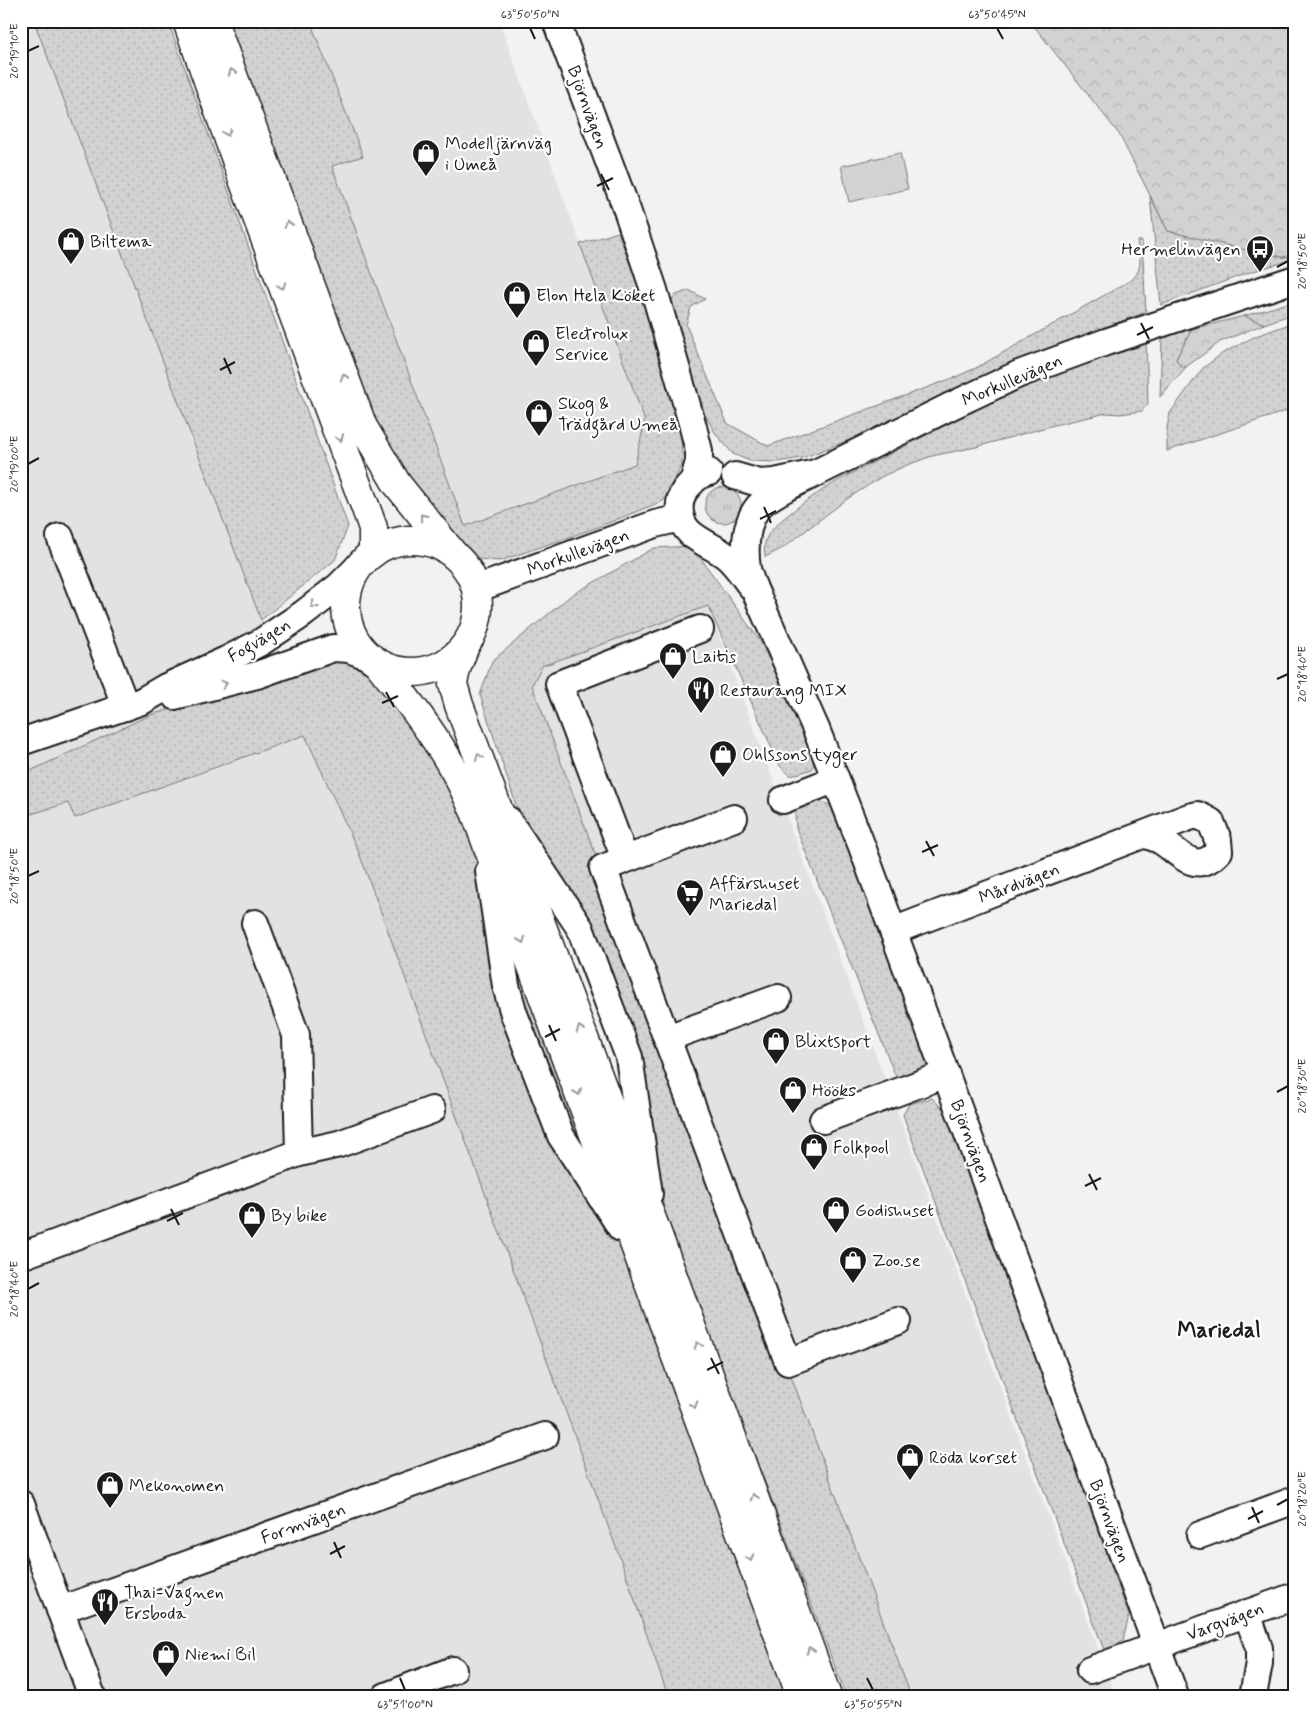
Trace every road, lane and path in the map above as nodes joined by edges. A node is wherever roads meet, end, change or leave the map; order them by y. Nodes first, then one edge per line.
1 (188, 21) edge
2 (213, 21) edge
3 (556, 21) edge
4 (1295, 279) edge
5 (692, 422) junction
6 (816, 473) junction
7 (732, 474) junction
8 (694, 479) junction
9 (681, 518) junction
10 (751, 520) junction
11 (60, 537) dead end
12 (711, 545) junction
13 (454, 555) junction
14 (369, 557) junction
15 (476, 589) junction
16 (755, 591) junction
17 (700, 629) dead end
18 (464, 648) junction
19 (374, 660) junction
20 (134, 704) junction
21 (21, 742) edge
22 (836, 779) junction
23 (783, 800) dead end
24 (485, 807) junction
25 (734, 818) dead end
26 (1145, 834) dead end
27 (624, 859) junction
28 (255, 923) dead end
29 (893, 931) junction
30 (778, 998) dead end
31 (667, 1038) junction
32 (946, 1074) junction
33 (432, 1110) dead end
34 (823, 1120) dead end
35 (300, 1153) junction
36 (653, 1222) junction
37 (21, 1256) edge
38 (898, 1321) dead end
39 (545, 1436) dead end
40 (1295, 1500) edge
41 (21, 1504) edge
42 (1200, 1536) dead end
43 (1295, 1596) edge
44 (60, 1610) junction
45 (1247, 1613) junction
46 (1156, 1647) junction
47 (453, 1670) dead end
48 (1090, 1670) dead end
49 (92, 1696) edge
50 (386, 1696) edge
51 (801, 1696) edge
52 (827, 1696) edge
53 (1174, 1696) edge
54 (1253, 1696) edge

1 -> 14 highway
13 -> 2 highway
3 - 5 street, Björnvägen
4 - 6 street, Morkullevägen
5 - 7 street, Björnvägen
5 - 8 street, Björnvägen
6 - 7 street, Morkullevägen
6 - 10 street
7 - 8 street
7 - 10 street, Björnvägen
8 - 9 street, Björnvägen
9 - 12 street, Björnvägen
9 - 15 street, Morkullevägen
10 - 12 street
10 - 16 street, Björnvägen
11 - 20 street
12 - 16 street, Björnvägen
13 - 14 highway
13 - 15 highway
14 - 19 highway
14 -> 20 street, Fogvägen
15 - 18 highway
16 - 22 street, Björnvägen
17 - 27 street
18 - 19 highway
24 -> 18 highway
20 -> 19 street, Fogvägen
19 - 24 highway
20 - 21 street, Fogvägen
22 - 23 street
22 - 29 street, Björnvägen
36 -> 24 highway
24 - 36 street
24 -> 51 highway
25 - 27 street
26 - 29 street, Mårdvägen
27 - 31 street
28 - 35 street
29 - 32 street, Björnvägen
30 - 31 street
31 - 38 street
32 - 34 street
32 - 46 street, Björnvägen
33 - 35 street
35 - 37 street
52 -> 36 highway
39 - 44 street, Formvägen
40 - 42 street
41 - 44 street
43 - 45 street, Vargvägen
44 - 49 street
45 - 46 street, Vargvägen
45 - 54 street
46 - 48 street, Vargvägen
46 - 53 street, Björnvägen
47 - 50 street

